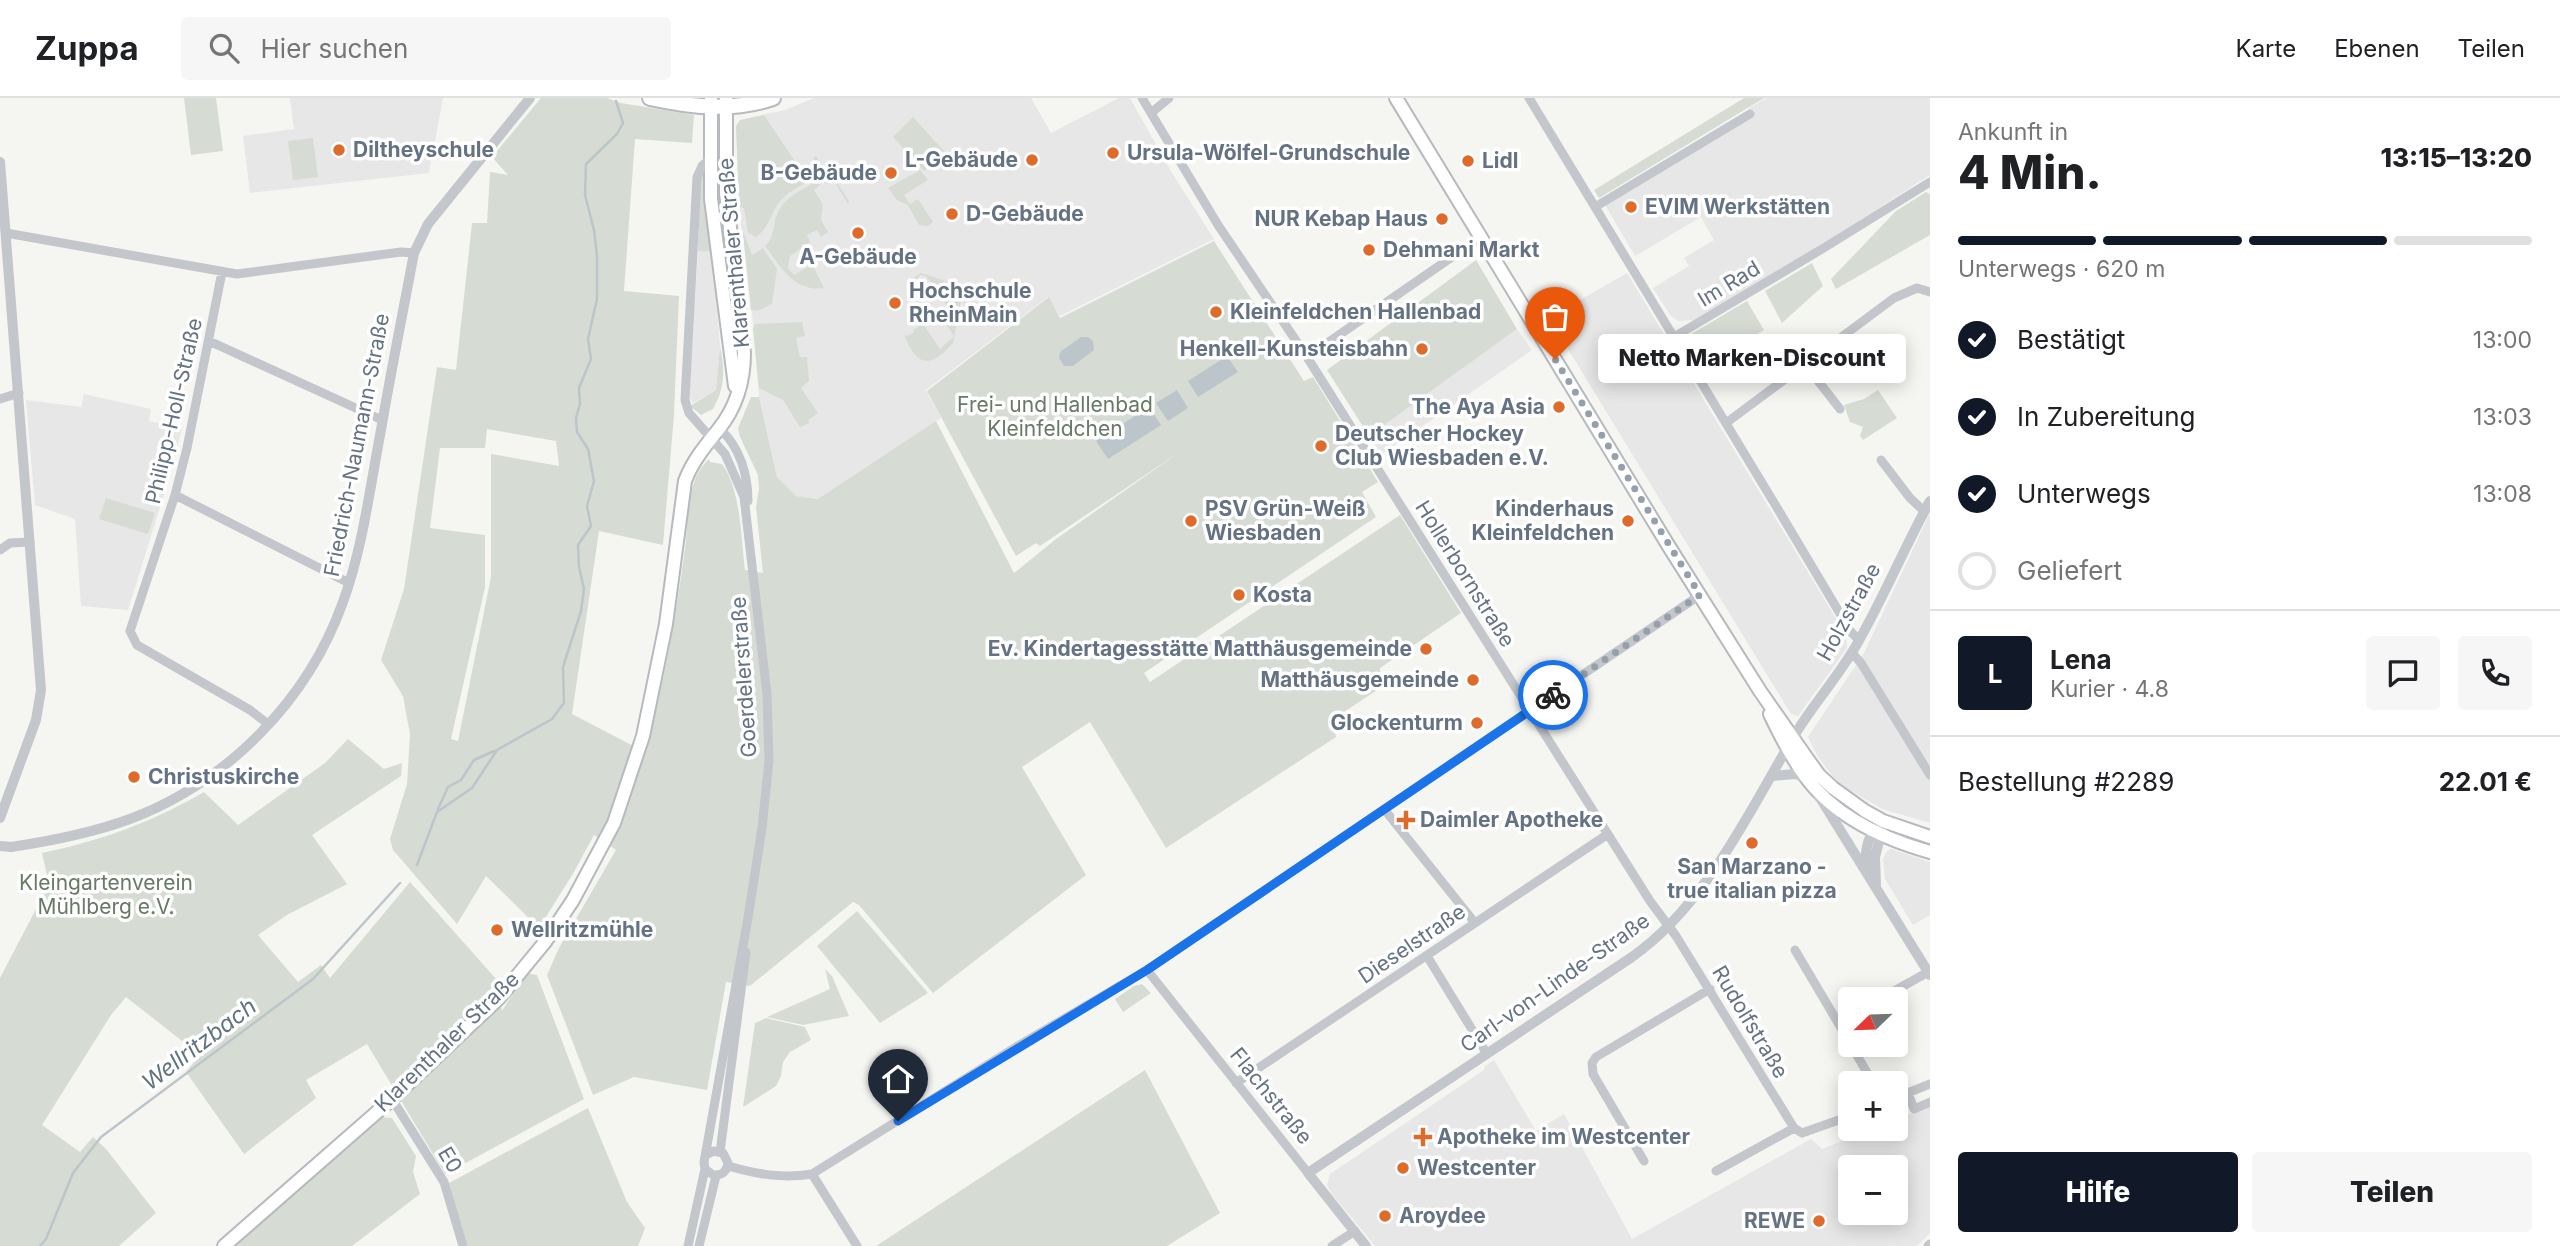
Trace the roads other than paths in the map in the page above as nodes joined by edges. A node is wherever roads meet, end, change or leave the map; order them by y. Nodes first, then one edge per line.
1 (530, 98) edge
2 (650, 98) edge
3 (773, 98) edge
4 (1142, 98) edge
5 (1169, 98) edge
6 (1397, 98) edge
7 (1529, 98) edge
8 (710, 103) edge
9 (726, 103) edge
10 (1151, 113) junction
11 (1750, 114) dead end
12 (710, 159) junction
13 (0, 162) edge
14 (1930, 182) edge
15 (2, 205) edge
16 (1595, 207) junction
17 (6, 233) junction
18 (1481, 237) junction
19 (414, 253) junction
20 (222, 272) junction
21 (1930, 292) edge
22 (1674, 337) junction
23 (209, 341) junction
24 (1307, 357) junction
25 (1804, 363) junction
26 (19, 393) junction
27 (0, 399) edge
28 (733, 407) junction
29 (1840, 409) dead end
30 (382, 420) junction
31 (1726, 423) junction
32 (716, 433) junction
33 (1881, 460) dead end
34 (175, 495) junction
35 (1927, 506) edge
36 (30, 542) junction
37 (0, 550) edge
38 (349, 583) junction
39 (1700, 595) junction
40 (1859, 640) junction
41 (1852, 653) junction
42 (1530, 710) junction
43 (268, 724) junction
44 (1791, 743) junction
45 (1930, 775) edge
46 (1772, 776) junction
47 (1805, 776) junction
48 (1814, 788) junction
49 (1384, 809) junction
50 (0, 818) edge
51 (1879, 828) junction
52 (1608, 834) junction
53 (1930, 837) edge
54 (0, 846) edge
55 (1930, 852) edge
56 (1867, 874) junction
57 (1878, 891) junction
58 (748, 918) junction
59 (1475, 923) junction
60 (1670, 927) junction
61 (1795, 950) dead end
62 (1427, 956) junction
63 (1147, 970) junction
64 (1929, 973) edge
65 (1903, 987) edge
66 (1710, 989) junction
67 (1838, 1023) edge
68 (1487, 1054) junction
69 (1236, 1083) junction
70 (1930, 1083) edge
71 (1908, 1093) joint
72 (391, 1099) junction
73 (1930, 1102) edge
74 (1838, 1119) edge
75 (1798, 1130) junction
76 (720, 1152) junction
77 (706, 1155) junction
78 (1644, 1161) dead end
79 (728, 1166) junction
80 (705, 1168) junction
81 (1716, 1171) dead end
82 (1308, 1173) junction
83 (812, 1174) junction
84 (716, 1175) junction
85 (1355, 1231) junction
86 (224, 1246) edge
87 (463, 1246) edge
88 (688, 1246) edge
89 (699, 1246) edge
90 (857, 1246) edge
91 (1332, 1246) edge
92 (1366, 1246) edge

1 - 19 street, Friedrich-Naumann-Straße
2 - 8 main road
3 - 9 main road
4 - 10 street, Hollerbornstraße
5 - 10 street
6 - 18 main road
7 - 16 street
8 - 9 main road
8 - 12 main road, Klarenthaler Straße
9 - 28 main road, Klarenthaler Straße
10 - 24 street, Hollerbornstraße
11 - 16 street
12 - 28 main road, Klarenthaler Straße
12 - 32 street, Klarenthaler Straße
13 - 15 street
14 - 22 street, Im Rad
15 - 17 street
16 - 22 street
17 - 20 street
17 - 26 street
18 - 24 street
18 - 39 main road
19 - 20 street
19 - 30 street, Friedrich-Naumann-Straße
20 - 23 street, Philipp-Holl-Straße
21 - 25 street
22 - 31 street
23 - 30 street
23 - 34 street, Philipp-Holl-Straße
24 - 42 street, Hollerbornstraße
25 - 29 street
25 - 31 street
26 - 27 street
26 - 36 street
28 - 32 main road, Klarenthaler Straße
30 - 38 street, Friedrich-Naumann-Straße
31 - 40 street
32 - 58 street, Goerdelerstraße
32 - 72 main road, Klarenthaler Straße
33 - 35 street
34 - 38 street
34 - 43 street, Philipp-Holl-Straße
35 - 40 street, Holzstraße
36 - 37 street
36 - 50 street
38 - 43 street, Friedrich-Naumann-Straße
39 - 42 street
39 - 44 main road
40 - 41 street, Holzstraße
41 - 44 street, Holzstraße
41 - 45 street
42 - 49 street
42 - 52 street, Hollerbornstraße
43 - 54 street, Friedrich-Naumann-Straße
44 - 46 street, Carl-von-Linde-Straße
44 - 47 main road
44 - 51 main road
46 - 47 street
46 - 60 street, Carl-von-Linde-Straße
47 - 48 main road
48 - 51 main road
48 - 56 street
49 - 59 street
49 - 63 street
51 - 53 main road
51 - 55 main road
51 - 56 street
51 - 57 street
52 - 59 street, Dieselstraße
52 - 60 street, Hollerbornstraße
56 - 57 street
57 - 64 street
58 - 76 street, Goerdelerstraße
58 - 77 street, Goerdelerstraße
59 - 62 street, Dieselstraße
60 - 66 street, Rudolfstraße
60 - 68 street, Carl-von-Linde-Straße
61 - 67 street
62 - 68 street
62 - 69 street, Dieselstraße
63 - 69 street, Flachstraße
63 - 83 street
64 - 65 street
66 - 75 street, Rudolfstraße
66 - 78 street
68 - 82 street, Carl-von-Linde-Straße
69 - 82 street, Flachstraße
70 - 71 street
71 - 73 street
72 - 86 main road, Klarenthaler Straße
72 - 87 street, E0
74 - 75 street
75 - 81 street
76 - 77 street
76 - 79 street
77 - 80 street, Goerdelerstraße
79 - 83 street
79 - 84 street
80 - 84 street
80 - 88 street, Goerdelerstraße
82 - 85 street, Flachstraße
83 - 90 street
84 - 89 street
85 - 91 street
85 - 92 street, Flachstraße

